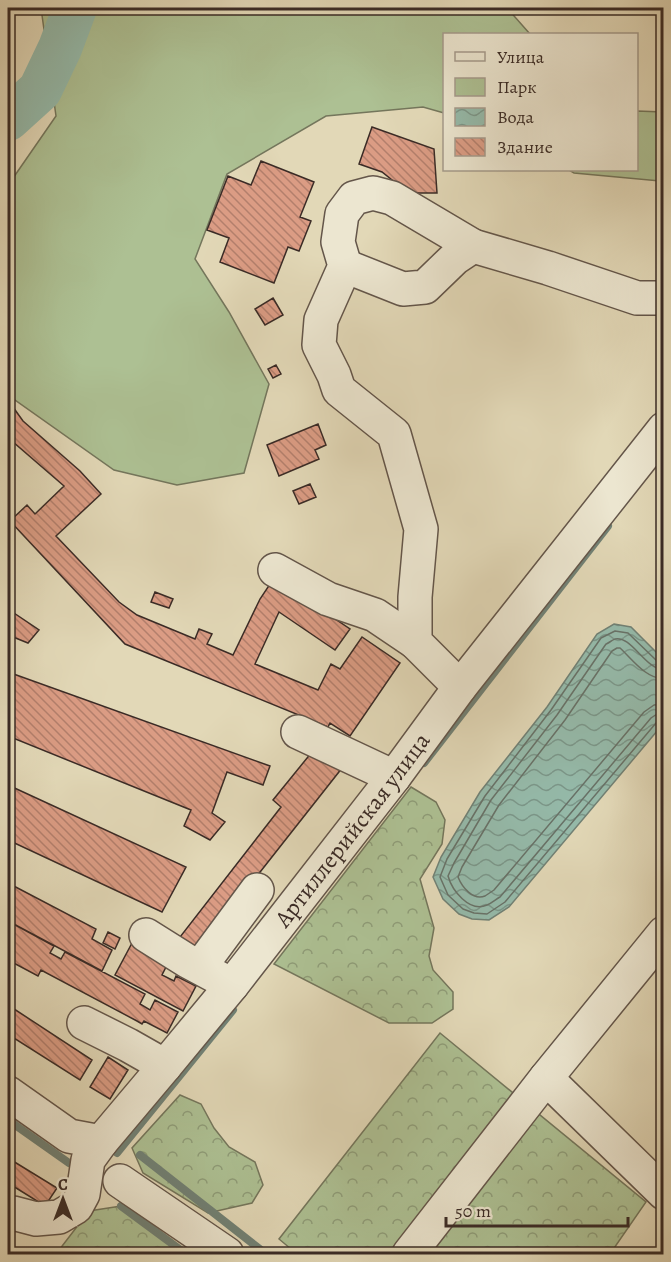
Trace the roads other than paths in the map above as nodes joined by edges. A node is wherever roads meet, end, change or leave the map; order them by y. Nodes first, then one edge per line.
1 (473, 246) junction
2 (345, 266) junction
3 (663, 298) edge
4 (663, 429) edge
5 (275, 570) dead end
6 (415, 642) junction
7 (460, 687) junction
8 (298, 732) dead end
9 (394, 777) junction
10 (257, 890) dead end
11 (663, 933) edge
12 (146, 935) dead end
13 (200, 967) junction
14 (232, 985) junction
15 (84, 1023) dead end
16 (165, 1066) junction
17 (546, 1078) junction
18 (8, 1093) edge
19 (101, 1142) junction
20 (120, 1181) dead end
21 (663, 1193) edge
22 (14, 1213) dead end
23 (227, 1254) edge
24 (409, 1254) edge

1 - 2 street
1 - 2 street
1 - 3 street
2 - 6 street
4 - 7 street, Артиллерийская улица
5 - 6 street
6 - 7 street
7 - 9 street, Артиллерийская улица
8 - 9 street
9 - 14 street, Артиллерийская улица
10 - 13 street
11 - 17 street
12 - 13 street
13 - 14 street
14 - 16 street, Артиллерийская улица
15 - 16 street
16 - 19 street, Артиллерийская улица
17 - 21 street
17 - 24 street
18 - 19 street
19 - 22 street, Артиллерийская улица
20 - 23 street

